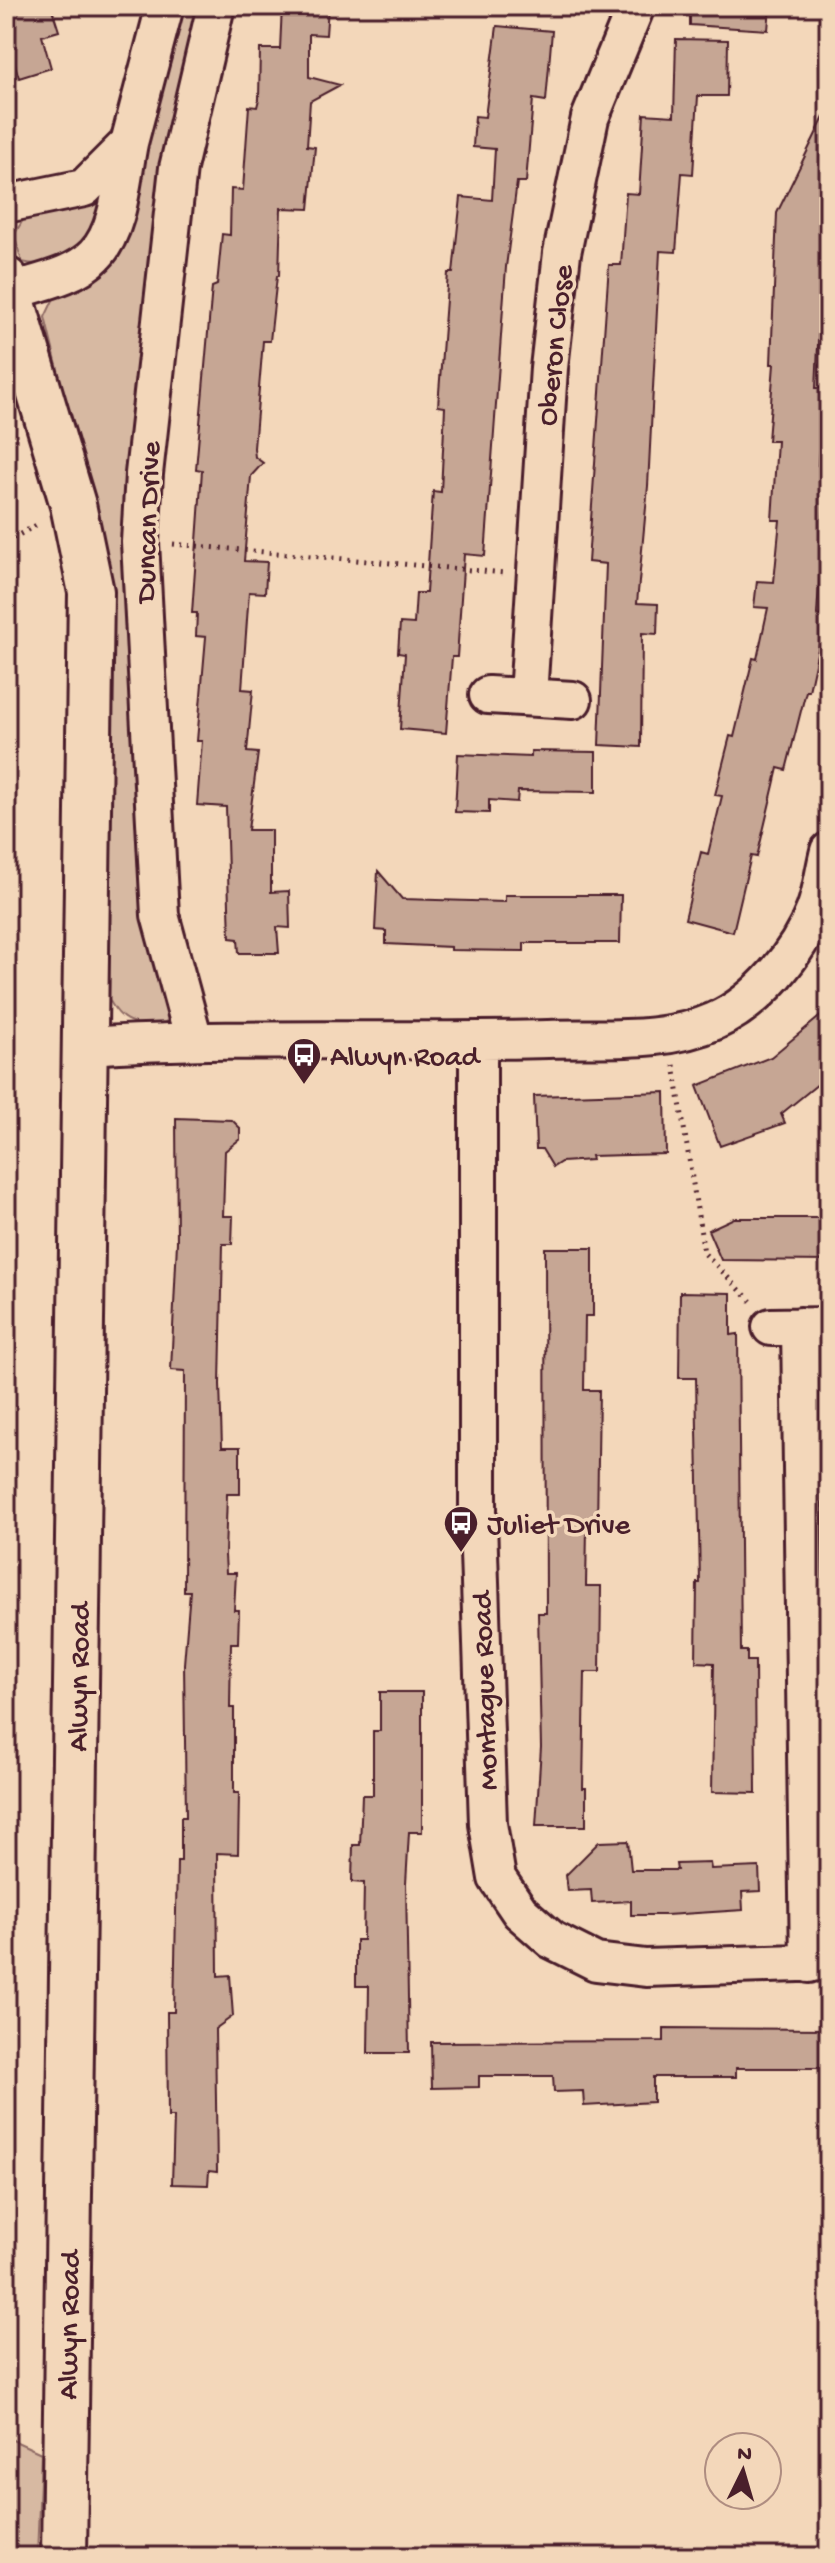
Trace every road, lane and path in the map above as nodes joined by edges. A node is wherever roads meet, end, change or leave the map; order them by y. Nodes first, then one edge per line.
1 (165, 6) edge
2 (216, 6) edge
3 (636, 6) edge
4 (129, 143) junction
5 (6, 204) edge
6 (8, 286) edge
7 (140, 542) junction
8 (534, 576) junction
9 (488, 695) dead end
10 (528, 696) junction
11 (573, 700) dead end
12 (829, 851) edge
13 (674, 1035) junction
14 (194, 1040) junction
15 (478, 1041) junction
16 (87, 1046) junction
17 (800, 1327) edge
18 (819, 1963) edge
19 (64, 2557) edge

1 - 4 street
2 - 7 street, Duncan Drive
3 - 8 street, Oberon Close
4 - 5 street
4 - 6 street
6 - 16 street, Alwyn Road
7 - 8 path
7 - 14 street, Duncan Drive
8 - 10 street, Oberon Close
9 - 10 street
10 - 11 street
12 - 13 street
13 - 15 street
13 - 17 path
14 - 15 street
14 - 16 street
15 - 18 street, Montague Road
16 - 19 street, Alwyn Road
17 - 18 street

